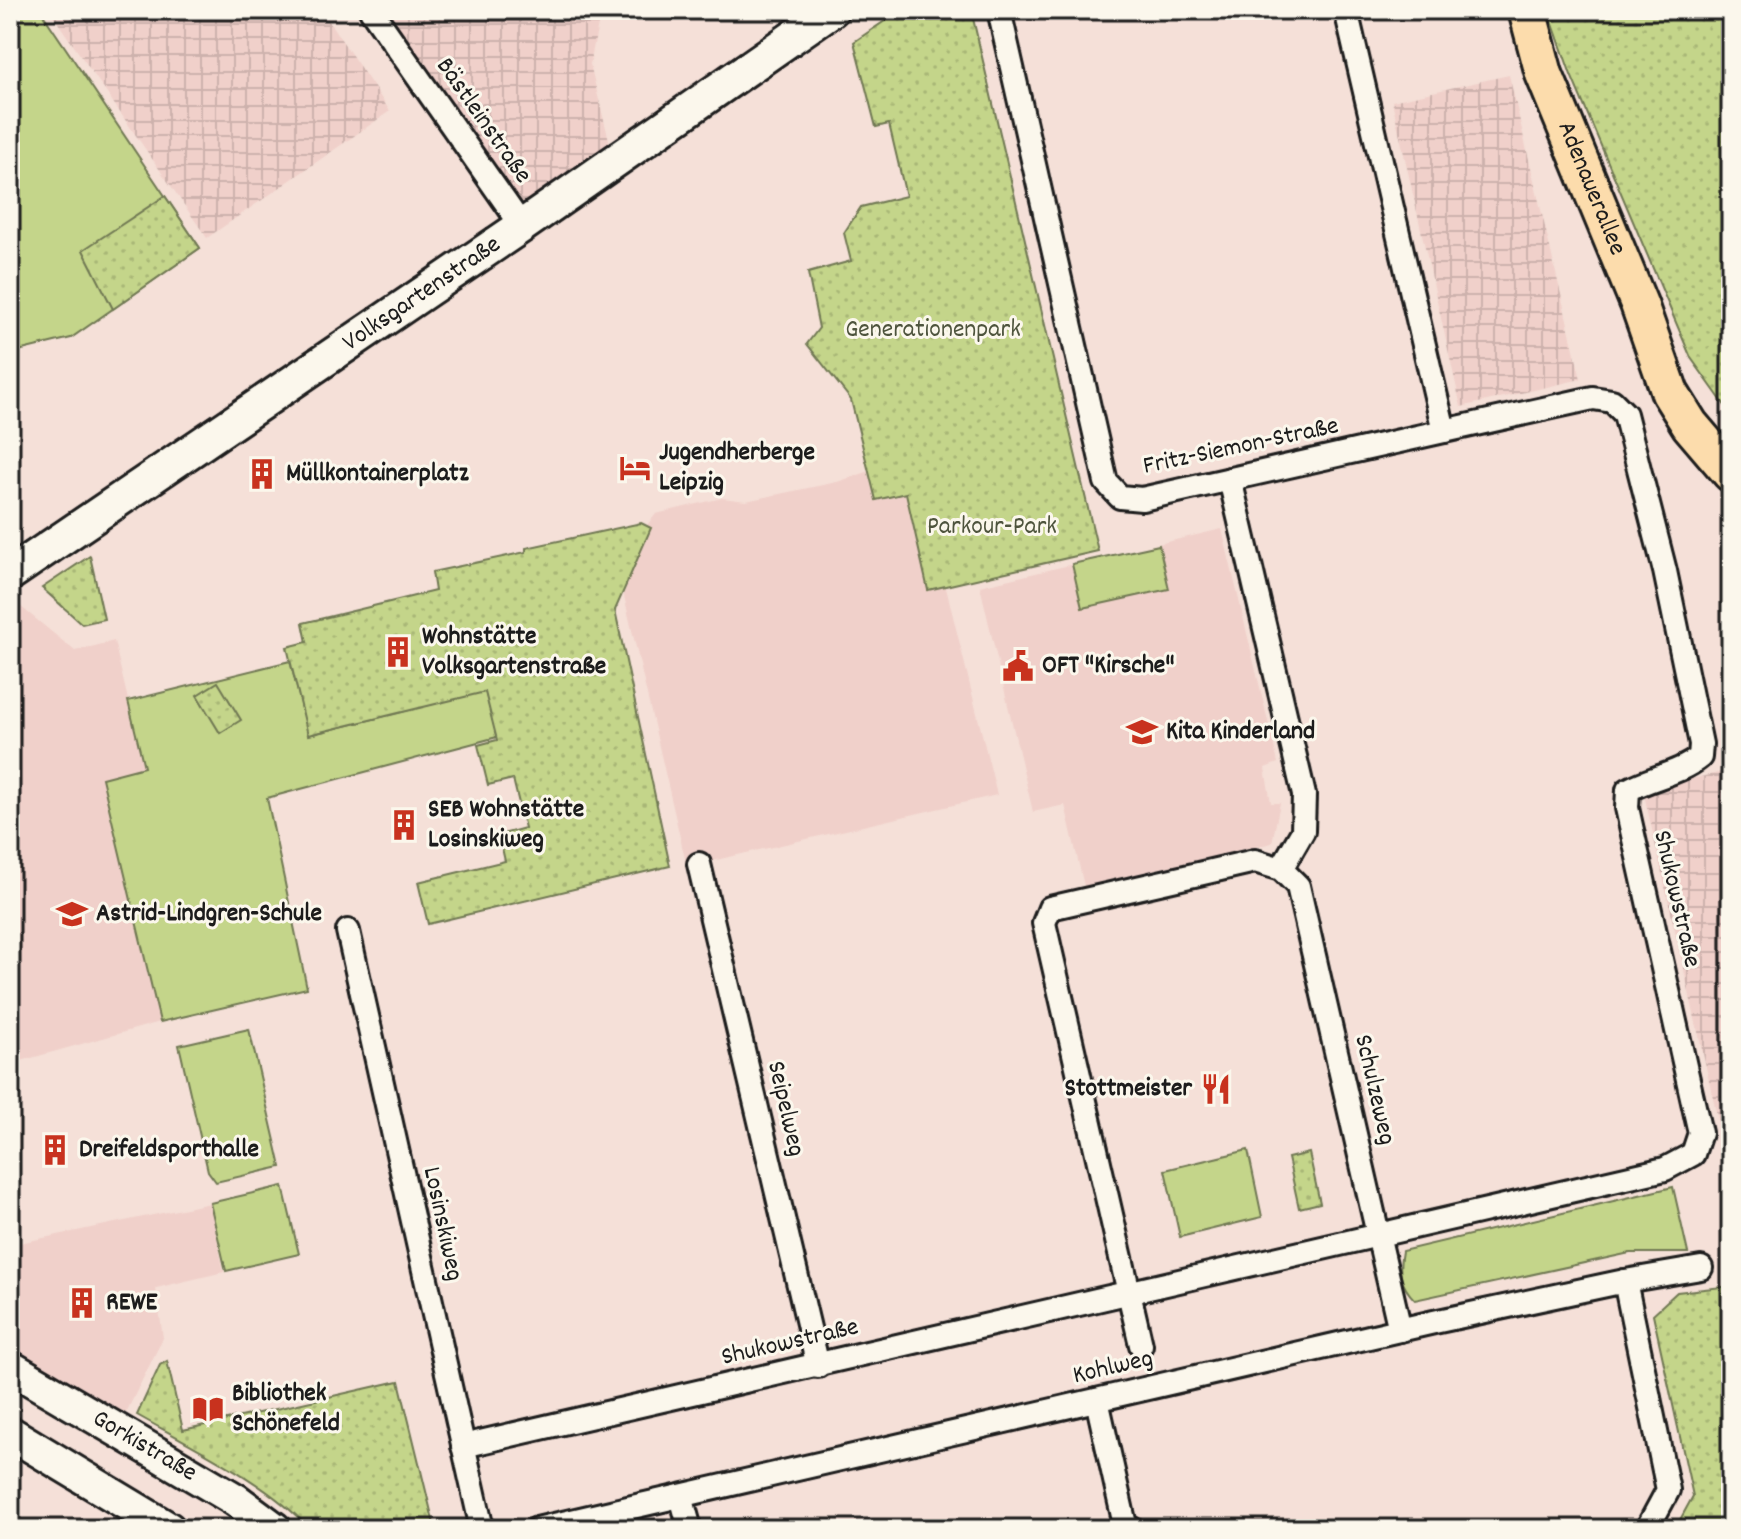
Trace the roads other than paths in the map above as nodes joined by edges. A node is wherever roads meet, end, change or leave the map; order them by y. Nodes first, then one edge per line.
1 (371, 10) edge
2 (832, 10) edge
3 (999, 10) edge
4 (1346, 10) edge
5 (1507, 10) edge
6 (1527, 10) edge
7 (1544, 74) junction
8 (522, 226) junction
9 (1639, 304) junction
10 (1444, 431) junction
11 (1731, 446) edge
12 (1731, 473) edge
13 (1230, 479) junction
14 (10, 574) edge
15 (699, 864) dead end
16 (1281, 869) junction
17 (348, 931) dead end
18 (1377, 1234) junction
19 (1701, 1268) dead end
20 (1625, 1281) junction
21 (1130, 1293) junction
22 (1400, 1330) junction
23 (1141, 1345) dead end
24 (818, 1366) junction
25 (10, 1367) edge
26 (1097, 1400) junction
27 (10, 1433) edge
28 (463, 1446) junction
29 (681, 1496) junction
30 (169, 1529) edge
31 (275, 1529) edge
32 (482, 1529) edge
33 (537, 1529) edge
34 (690, 1529) edge
35 (1132, 1529) edge
36 (1647, 1529) edge

1 - 8 street, Bästleinstraße
2 - 8 main road, Volksgartenstraße
3 - 13 street, Fritz-Siemon-Straße
4 - 10 street
5 - 7 main road, Adenauerallee
6 - 7 main road, Adenauerallee
7 - 9 main road, Adenauerallee
8 - 14 main road, Volksgartenstraße
9 - 11 main road, Adenauerallee
9 - 12 main road, Adenauerallee
10 - 13 street, Fritz-Siemon-Straße
10 - 18 street, Shukowstraße
13 - 16 street
15 - 24 street, Seipelweg
16 - 18 street, Schulzeweg
16 - 21 street
17 - 28 street, Losinskiweg
18 - 21 street, Shukowstraße
18 - 22 street, Schulzeweg
19 - 20 street, Kohlweg
20 - 22 street, Kohlweg
20 - 36 street
21 - 23 street
21 - 24 street, Shukowstraße
22 - 26 street, Kohlweg
24 - 28 street, Shukowstraße
25 - 31 main road, Gorkistraße
26 - 29 street, Kohlweg
26 - 35 street
27 - 30 main road
28 - 32 street, Losinskiweg
29 - 33 street, Kohlweg
29 - 34 street

